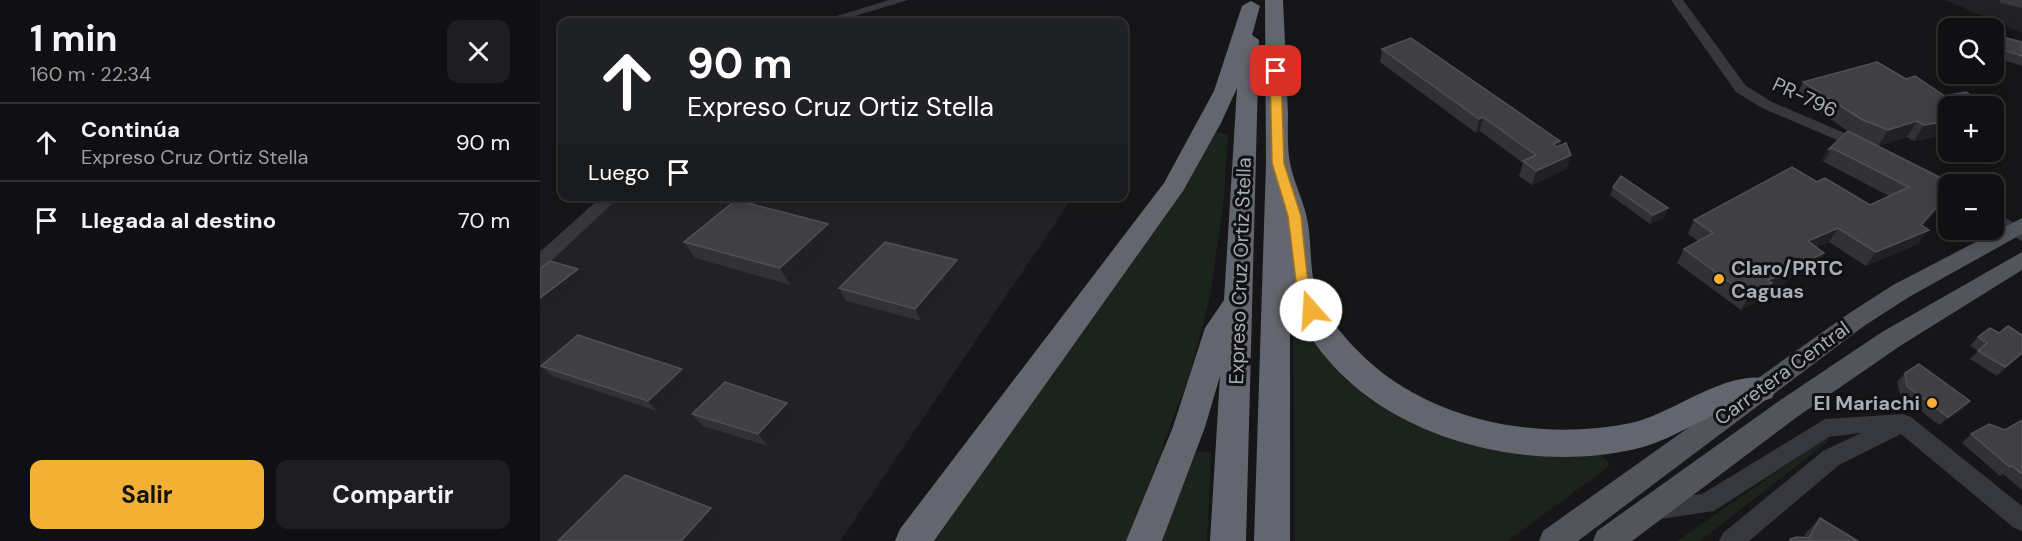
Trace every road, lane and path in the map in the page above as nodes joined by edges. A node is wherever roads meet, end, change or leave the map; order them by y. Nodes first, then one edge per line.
1 (902, 0) edge
2 (1677, 0) edge
3 (2005, 0) edge
4 (1259, 2) edge
5 (2022, 4) edge
6 (837, 18) edge
7 (1874, 152) edge
8 (1278, 163) junction
9 (607, 201) edge
10 (2012, 227) edge
11 (2022, 260) edge
12 (540, 262) edge
13 (1239, 301) junction
14 (1761, 389) junction
15 (1903, 423) junction
16 (1651, 509) junction
17 (2022, 520) edge
18 (913, 541) edge
19 (1144, 541) edge
20 (1228, 541) edge
21 (1272, 541) edge
22 (1554, 541) edge
23 (1608, 541) edge
24 (1731, 541) edge

1 - 6 street
2 - 7 street, PR-796 / PR-796
3 - 5 street
4 - 8 highway, Expreso Cruz Ortiz Stella
4 - 13 highway, Expreso Cruz Ortiz Stella
4 - 18 highway
8 - 14 highway
8 - 21 highway, Expreso Cruz Ortiz Stella
9 - 12 street
10 - 14 main road, Carretera Central
11 - 16 main road, Carretera Central
13 - 19 highway
13 - 20 highway, Expreso Cruz Ortiz Stella
14 - 22 main road, Carretera Central
15 - 16 street
15 - 17 street
15 - 24 street
16 - 23 main road, Carretera Central

